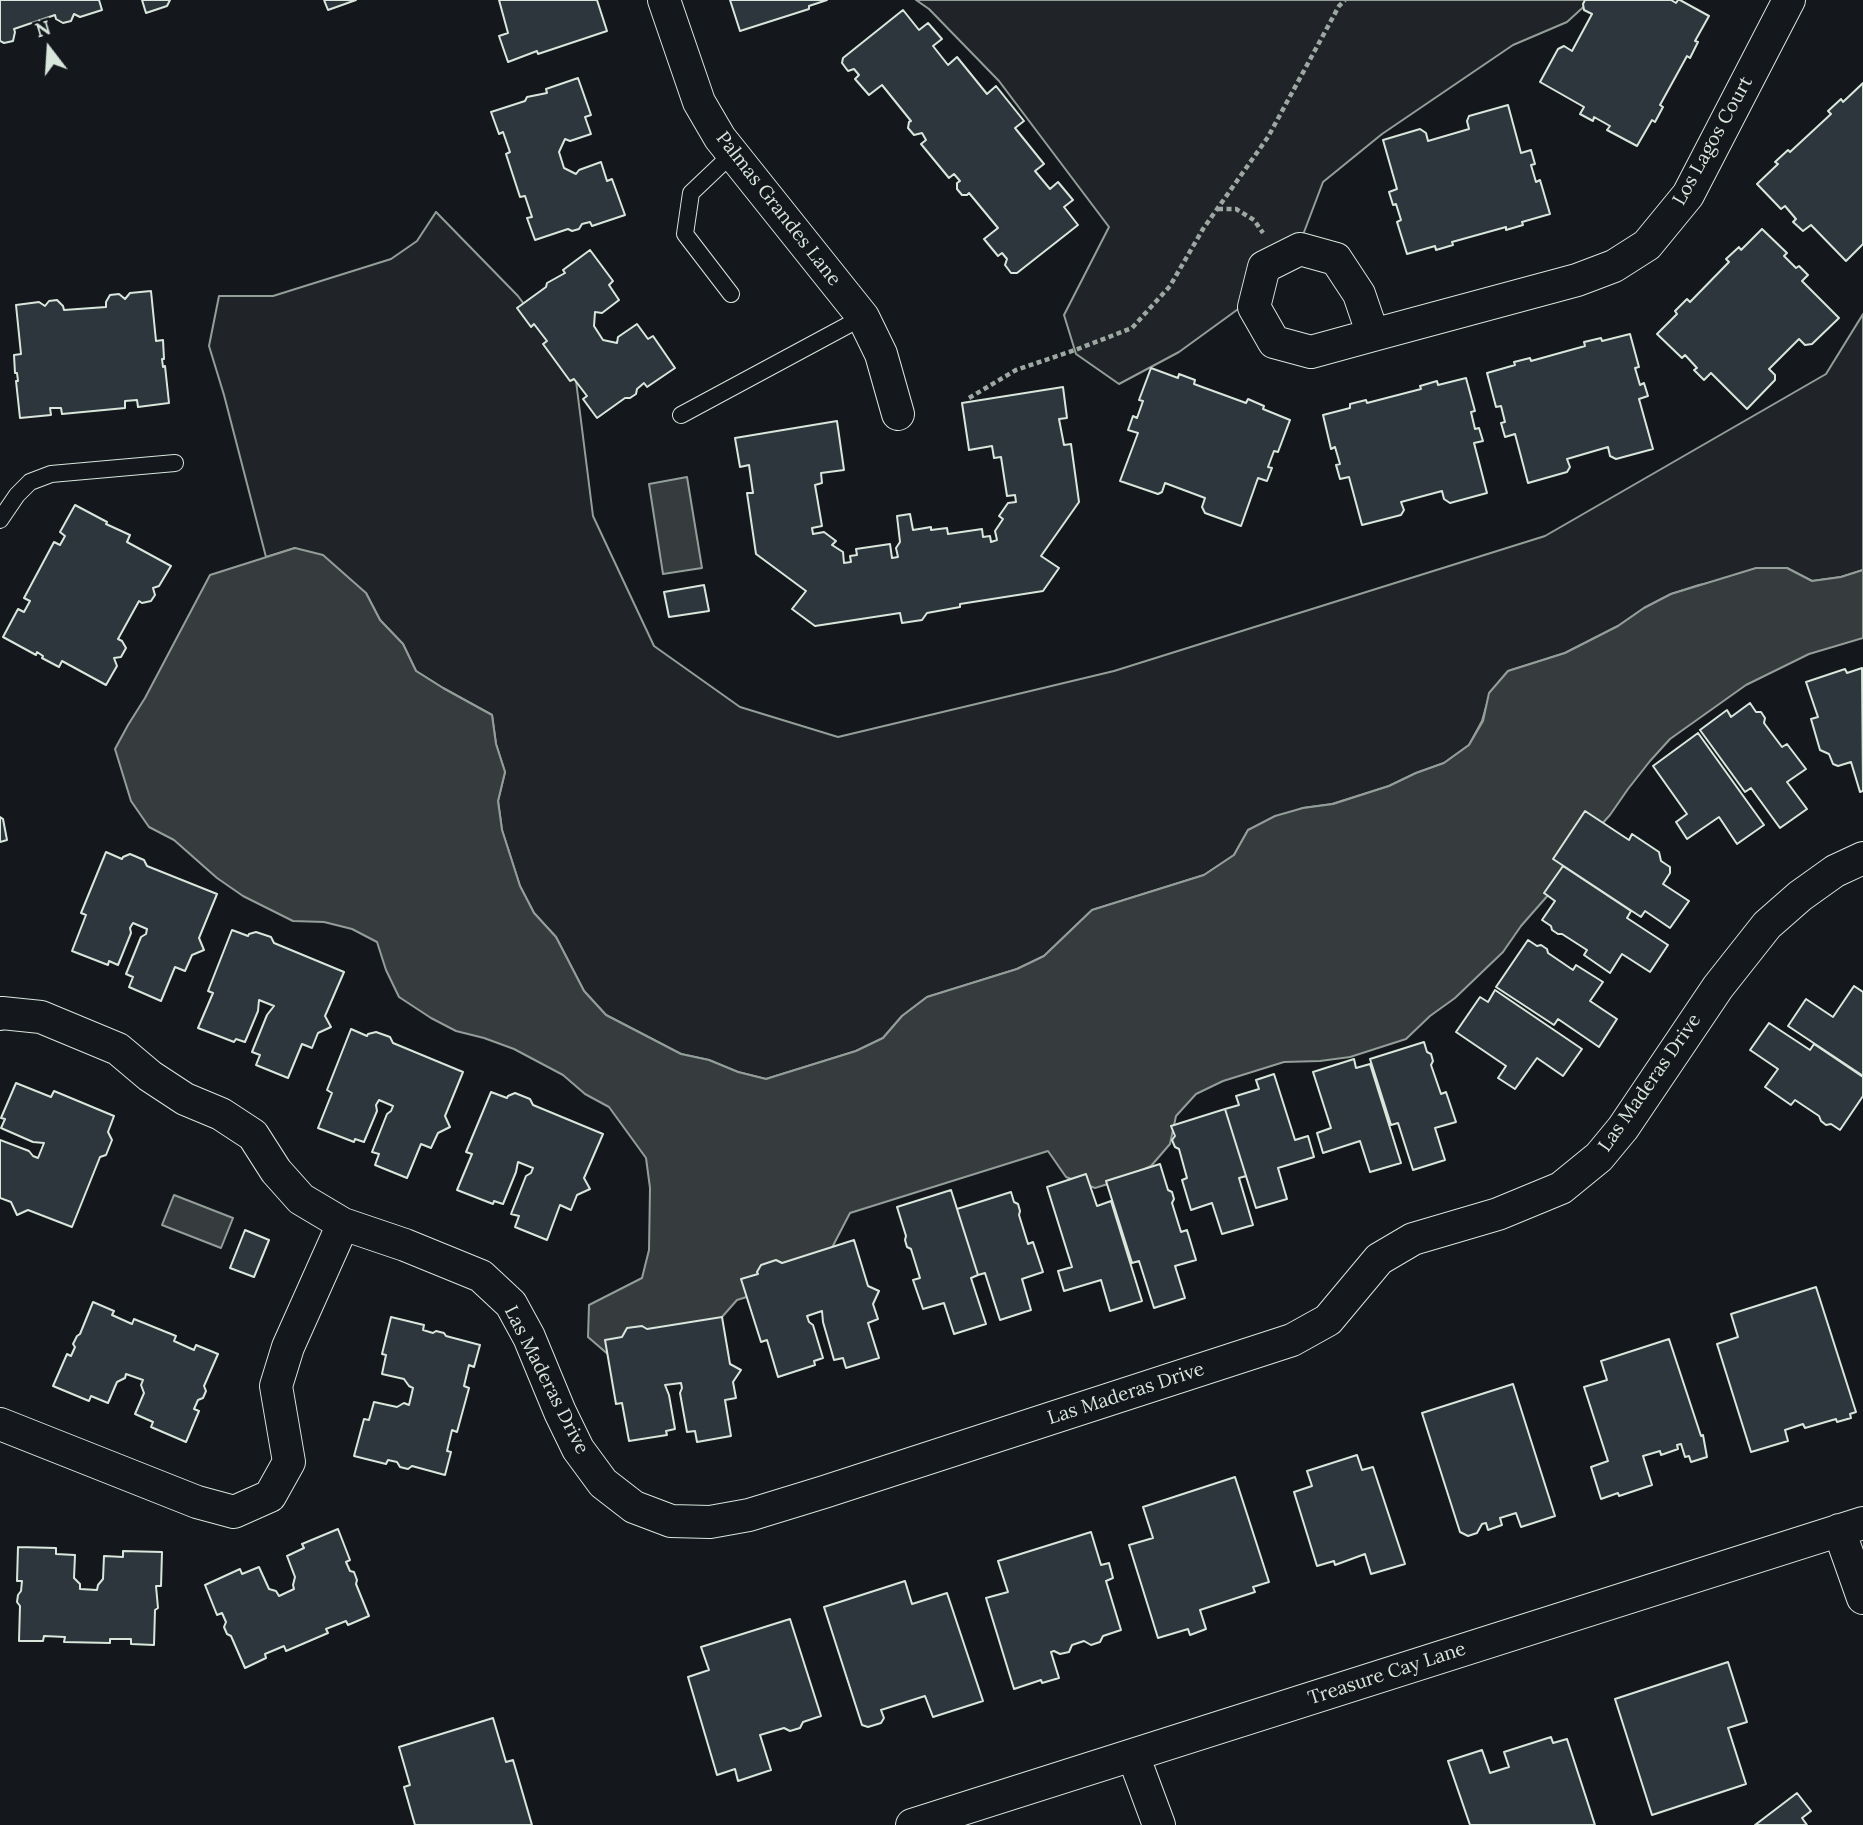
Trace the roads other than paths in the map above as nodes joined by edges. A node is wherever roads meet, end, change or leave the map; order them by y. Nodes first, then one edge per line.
1 (664, 0) edge
2 (1789, 0) edge
3 (732, 154) junction
4 (731, 294) dead end
5 (863, 317) junction
6 (1373, 335) junction
7 (898, 414) dead end
8 (681, 415) dead end
9 (175, 463) dead end
10 (0, 520) edge
11 (1863, 858) edge
12 (0, 1014) edge
13 (343, 1224) junction
14 (0, 1423) edge
15 (1851, 1527) edge
16 (1863, 1598) edge
17 (1133, 1755) junction
18 (912, 1825) edge
19 (1159, 1825) edge

1 - 3 street, Palmas Grandes Lane
2 - 6 street, Los Lagos Court
3 - 4 lane
3 - 5 street, Palmas Grandes Lane
5 - 7 street, Palmas Grandes Lane
5 - 8 lane
6 - 6 street, Los Lagos Court
9 - 10 lane
11 - 13 street, Las Maderas Drive
12 - 13 street, Las Maderas Drive
13 - 14 street
15 - 16 street
15 - 17 street, Treasure Cay Lane
17 - 18 street, Treasure Cay Lane
17 - 19 street

